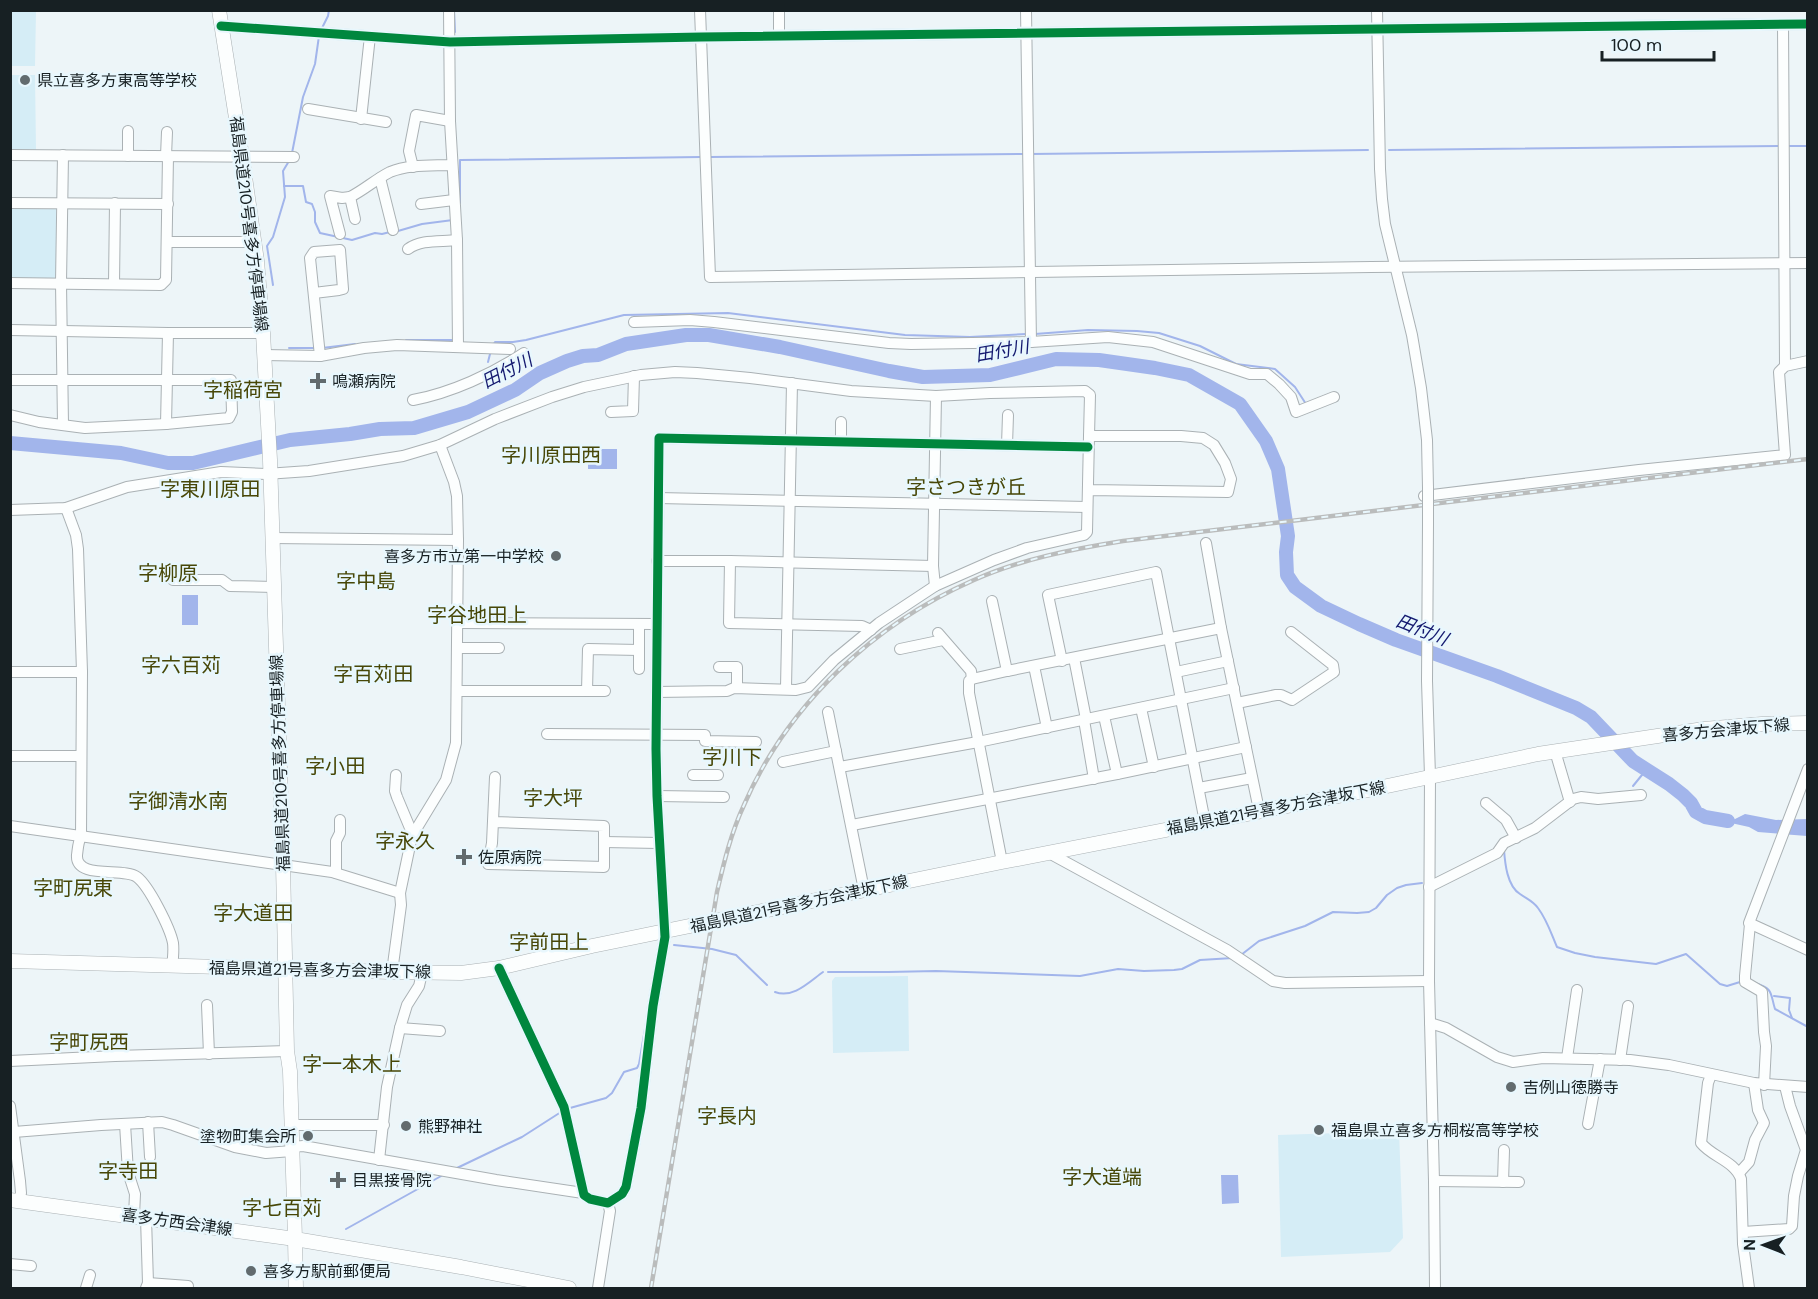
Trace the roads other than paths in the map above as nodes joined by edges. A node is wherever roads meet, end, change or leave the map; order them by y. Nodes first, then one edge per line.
1 (219, 10) edge
2 (449, 10) edge
3 (700, 10) edge
4 (779, 10) edge
5 (1026, 10) edge
6 (1377, 10) edge
7 (1783, 24) junction
8 (1808, 24) edge
9 (221, 26) junction
10 (1378, 29) junction
11 (1026, 33) junction
12 (370, 36) junction
13 (779, 36) junction
14 (701, 37) junction
15 (450, 42) junction
16 (308, 109) dead end
17 (361, 119) junction
18 (450, 121) junction
19 (386, 122) dead end
20 (128, 131) dead end
21 (167, 132) dead end
22 (10, 155) edge
23 (63, 155) junction
24 (128, 156) junction
25 (167, 156) junction
26 (243, 156) junction
27 (294, 157) dead end
28 (452, 165) junction
29 (412, 167) junction
30 (380, 178) junction
31 (350, 197) junction
32 (454, 200) junction
33 (10, 203) edge
34 (61, 203) junction
35 (115, 203) junction
36 (168, 204) junction
37 (421, 204) dead end
38 (355, 219) dead end
39 (393, 230) dead end
40 (340, 234) dead end
41 (457, 240) junction
42 (168, 242) junction
43 (254, 242) junction
44 (408, 249) dead end
45 (1785, 264) junction
46 (1808, 264) edge
47 (1394, 267) junction
48 (1029, 273) junction
49 (10, 283) edge
50 (61, 284) junction
51 (114, 284) junction
52 (314, 292) junction
53 (634, 322) dead end
54 (10, 330) edge
55 (62, 331) junction
56 (168, 333) junction
57 (263, 333) junction
58 (1031, 342) junction
59 (458, 346) junction
60 (510, 349) dead end
61 (524, 353) dead end
62 (264, 355) junction
63 (320, 356) junction
64 (1808, 361) edge
65 (1785, 366) junction
66 (634, 376) junction
67 (10, 380) edge
68 (62, 380) junction
69 (167, 380) junction
70 (792, 383) junction
71 (936, 396) junction
72 (1334, 397) dead end
73 (413, 400) dead end
74 (611, 412) dead end
75 (10, 415) edge
76 (1008, 415) dead end
77 (841, 422) dead end
78 (166, 424) junction
79 (63, 425) junction
80 (791, 441) junction
81 (1089, 441) junction
82 (841, 442) junction
83 (440, 445) junction
84 (936, 445) junction
85 (1007, 445) junction
86 (270, 467) junction
87 (1088, 490) junction
88 (1426, 492) junction
89 (658, 498) junction
90 (789, 501) junction
91 (935, 504) junction
92 (1087, 507) junction
93 (66, 508) junction
94 (10, 510) edge
95 (272, 538) junction
96 (458, 540) junction
97 (1206, 543) dead end
98 (657, 561) junction
99 (730, 561) junction
100 (788, 562) junction
101 (933, 566) junction
102 (173, 580) dead end
103 (935, 586) junction
104 (273, 587) junction
105 (992, 601) dead end
106 (458, 623) junction
107 (639, 624) junction
108 (656, 624) junction
109 (787, 624) junction
110 (1221, 628) junction
111 (871, 630) junction
112 (1291, 632) dead end
113 (1170, 639) junction
114 (457, 648) junction
115 (499, 648) dead end
116 (900, 649) dead end
117 (639, 650) junction
118 (1074, 658) junction
119 (1062, 660) junction
120 (1228, 662) junction
121 (1034, 666) junction
122 (719, 667) dead end
123 (639, 669) dead end
124 (1007, 671) junction
125 (10, 672) edge
126 (82, 672) junction
127 (1176, 672) junction
128 (972, 679) junction
129 (737, 688) junction
130 (786, 688) junction
131 (1234, 688) junction
132 (457, 691) junction
133 (587, 691) junction
134 (605, 691) dead end
135 (656, 692) junction
136 (1182, 700) junction
137 (1237, 704) junction
138 (1141, 708) junction
139 (828, 712) dead end
140 (1104, 716) junction
141 (1085, 720) junction
142 (1808, 723) edge
143 (1047, 728) junction
144 (547, 734) dead end
145 (656, 734) junction
146 (756, 742) dead end
147 (978, 742) junction
148 (1246, 747) junction
149 (1580, 748) joint
150 (836, 751) junction
151 (1555, 752) junction
152 (10, 756) edge
153 (81, 756) junction
154 (1193, 758) junction
155 (783, 762) dead end
156 (1154, 766) junction
157 (840, 767) junction
158 (1808, 769) edge
159 (1118, 774) junction
160 (396, 775) dead end
161 (718, 776) dead end
162 (1430, 776) junction
163 (495, 777) dead end
164 (1094, 778) junction
165 (1252, 778) junction
166 (1199, 788) junction
167 (1641, 795) dead end
168 (657, 796) junction
169 (702, 797) junction
170 (724, 797) dead end
171 (990, 798) junction
172 (1570, 802) junction
173 (1486, 803) dead end
174 (1259, 810) junction
175 (340, 820) dead end
176 (493, 822) junction
177 (1205, 822) junction
178 (852, 825) junction
179 (10, 826) edge
180 (415, 831) junction
181 (81, 837) junction
182 (1516, 838) junction
183 (604, 842) junction
184 (659, 843) junction
185 (1049, 853) junction
186 (1002, 862) junction
187 (283, 864) junction
188 (336, 873) junction
189 (1429, 887) junction
190 (864, 890) junction
191 (400, 893) junction
192 (1750, 924) junction
193 (664, 932) junction
194 (1808, 950) edge
195 (10, 961) edge
196 (172, 967) junction
197 (499, 968) junction
198 (285, 969) junction
199 (392, 972) junction
200 (422, 973) junction
201 (1429, 981) junction
202 (1577, 990) dead end
203 (207, 1005) dead end
204 (1628, 1006) dead end
205 (1430, 1023) junction
206 (400, 1028) junction
207 (440, 1031) dead end
208 (287, 1051) junction
209 (209, 1054) junction
210 (1567, 1058) junction
211 (1600, 1059) junction
212 (1620, 1060) junction
213 (10, 1061) edge
214 (1711, 1075) junction
215 (1759, 1084) junction
216 (1785, 1086) junction
217 (1808, 1087) edge
218 (10, 1106) edge
219 (148, 1122) junction
220 (125, 1124) junction
221 (1588, 1124) dead end
222 (292, 1125) junction
223 (384, 1125) junction
224 (15, 1132) junction
225 (292, 1149) junction
226 (1504, 1150) dead end
227 (1807, 1150) edge
228 (150, 1157) dead end
229 (379, 1160) junction
230 (1739, 1173) junction
231 (1434, 1181) junction
232 (1503, 1182) junction
233 (1519, 1182) dead end
234 (584, 1194) junction
235 (15, 1200) edge
236 (611, 1201) junction
237 (140, 1217) junction
238 (1743, 1232) junction
239 (295, 1239) junction
240 (10, 1264) edge
241 (31, 1266) dead end
242 (90, 1275) dead end
243 (147, 1286) edge
244 (188, 1286) dead end
245 (86, 1288) edge
246 (296, 1288) edge
247 (569, 1288) edge
248 (598, 1288) edge
249 (1435, 1288) edge
250 (1749, 1288) edge

1 - 9 main road, 福島県道210号喜多方停車場線
2 - 15 street
3 - 14 street
4 - 13 street
5 - 11 street
6 - 10 street
7 - 8 street
7 - 10 street
7 - 45 street
9 - 12 street
9 - 26 main road, 福島県道210号喜多方停車場線
10 - 11 street
10 - 47 street
11 - 13 street
11 - 48 street
12 - 15 street
12 - 17 street
13 - 14 street
14 - 15 street
14 - 48 street
15 - 18 street
16 - 17 street
17 - 19 street
18 - 28 street
18 - 29 street
20 - 24 street
21 - 25 street
22 - 23 street
23 - 24 street
23 - 34 street
24 - 25 street
25 - 26 street
25 - 36 street
26 - 27 street
26 - 43 main road, 福島県道210号喜多方停車場線
28 - 29 street
28 - 32 street
29 - 30 street
30 - 31 street
30 - 39 street
31 - 38 street
31 - 40 street
32 - 37 street
32 - 41 street
33 - 34 street
34 - 35 street
34 - 50 street
35 - 36 street
35 - 51 street
36 - 42 street
41 - 44 street
41 - 59 street
42 - 43 street
42 - 51 street
43 - 57 main road, 福島県道210号喜多方停車場線
45 - 46 street
45 - 47 street
45 - 65 street
47 - 48 street
47 - 88 street
48 - 58 street
49 - 50 street
50 - 51 street
50 - 55 street
52 - 52 street
52 - 63 street
53 - 58 street
54 - 55 street
55 - 56 street
55 - 68 street
56 - 57 street
56 - 69 street
57 - 62 main road, 福島県道210号喜多方停車場線
58 - 72 street
59 - 60 street
59 - 63 street
61 - 73 street
62 - 63 street
62 - 86 main road, 福島県道210号喜多方停車場線
64 - 65 street
65 - 88 street
66 - 70 street
66 - 74 street
66 - 83 street
67 - 68 street
68 - 69 street
68 - 79 street
69 - 78 street
69 - 78 street
70 - 71 street
70 - 80 street
71 - 81 street
71 - 84 street
75 - 79 street
76 - 85 street
77 - 82 street
78 - 79 street
80 - 82 street
80 - 89 street
80 - 90 street
81 - 85 street
81 - 87 street
81 - 87 street
82 - 84 street
83 - 86 street
83 - 96 street
84 - 85 street
84 - 91 street
86 - 93 street
86 - 95 main road, 福島県道210号喜多方停車場線
87 - 92 street
88 - 162 street, bridge
89 - 90 street
89 - 98 street
90 - 91 street
90 - 100 street
91 - 92 street
91 - 101 street
92 - 103 street
93 - 94 street
93 - 126 street
95 - 96 street
95 - 104 main road, 福島県道210号喜多方停車場線
96 - 106 street
97 - 110 street
98 - 99 street
98 - 108 street
99 - 100 street
99 - 109 street
100 - 101 street
100 - 109 street
101 - 103 street
102 - 104 street
103 - 111 street
104 - 187 main road, 福島県道210号喜多方停車場線
105 - 124 street
106 - 107 street
106 - 114 street
107 - 108 street
107 - 117 street
108 - 135 street
109 - 111 street
109 - 130 street
110 - 113 street
110 - 120 street
111 - 130 street
112 - 137 street
113 - 118 street
113 - 119 street
113 - 127 street
114 - 115 street
114 - 132 street
116 - 128 street
117 - 123 street
117 - 133 street
118 - 119 street
118 - 141 street
119 - 121 street
120 - 127 street
120 - 131 street
121 - 124 street
121 - 143 street
122 - 129 street
124 - 128 street
125 - 126 street
126 - 153 street
127 - 136 street
128 - 147 street
129 - 130 street
129 - 135 street
131 - 136 street
131 - 137 street
132 - 133 street
132 - 180 street
133 - 134 street
135 - 145 street
136 - 138 street
136 - 154 street
137 - 148 street
138 - 140 street
138 - 156 street
139 - 150 street
140 - 141 street
140 - 159 street
141 - 143 street
141 - 164 street
142 - 149 main road, 喜多方会津坂下線
143 - 147 street
144 - 145 street
145 - 146 street
145 - 168 street
147 - 157 street
147 - 171 street
148 - 154 street
148 - 165 street
149 - 151 main road, 福島県道21号喜多方会津坂下線
150 - 155 street
150 - 157 street
151 - 162 main road, 福島県道21号喜多方会津坂下線
151 - 172 street
152 - 153 street
153 - 181 street
154 - 156 street
154 - 166 street
156 - 159 street
157 - 178 street
158 - 192 street
159 - 164 street
160 - 180 street
161 - 169 street
162 - 174 main road, 福島県道21号喜多方会津坂下線
162 - 189 street
163 - 176 street
164 - 171 street
165 - 166 street
165 - 174 street
166 - 177 street
167 - 172 street
168 - 169 street
168 - 184 street
169 - 170 street
171 - 178 street
171 - 186 street
172 - 182 street
173 - 182 street
174 - 177 main road, 福島県道21号喜多方会津坂下線
175 - 188 street
176 - 183 street
176 - 183 street
177 - 185 main road, 福島県道21号喜多方会津坂下線
178 - 190 street
179 - 181 street
180 - 191 street
181 - 187 street
181 - 196 street
182 - 189 street
183 - 184 street
184 - 193 street
185 - 186 main road, 福島県道21号喜多方会津坂下線
185 - 201 street
186 - 190 main road, 福島県道21号喜多方会津坂下線
187 - 188 street
187 - 198 main road, 福島県道210号喜多方停車場線
188 - 191 street
189 - 201 street
190 - 193 main road, 福島県道21号喜多方会津坂下線
191 - 199 street
192 - 194 street
192 - 215 street
193 - 197 main road, 福島県道21号喜多方会津坂下線
193 - 236 street
195 - 196 main road, 福島県道21号喜多方会津坂下線
196 - 198 main road, 福島県道21号喜多方会津坂下線
197 - 200 main road, 福島県道21号喜多方会津坂下線
197 - 234 street
198 - 199 main road, 福島県道21号喜多方会津坂下線
198 - 208 main road, 福島県道210号喜多方停車場線
199 - 200 main road, 福島県道21号喜多方会津坂下線
200 - 206 street
201 - 205 street
202 - 210 street
203 - 209 street
204 - 212 street
205 - 210 street
205 - 231 street
206 - 207 street
206 - 223 street
208 - 209 street
208 - 222 main road, 福島県道210号喜多方停車場線
209 - 213 street
210 - 211 street
211 - 212 street
211 - 221 street
212 - 214 street
214 - 215 street
214 - 230 street
215 - 216 street
215 - 230 street
216 - 217 street
216 - 227 street
218 - 224 street
219 - 220 street
219 - 225 street
219 - 228 street
220 - 224 street
220 - 237 street
222 - 223 street
222 - 225 main road, 福島県道210号喜多方停車場線
223 - 229 street
224 - 235 street
225 - 229 street
225 - 239 main road, 福島県道210号喜多方停車場線
226 - 232 street
227 - 238 street
229 - 234 street
230 - 238 street
231 - 232 street
231 - 249 street
232 - 233 street
234 - 236 street
235 - 237 main road, 喜多方西会津線
236 - 248 street
237 - 239 main road, 喜多方西会津線
237 - 243 street
238 - 250 street
239 - 246 main road
239 - 247 main road
240 - 241 street
242 - 245 street
243 - 244 street

